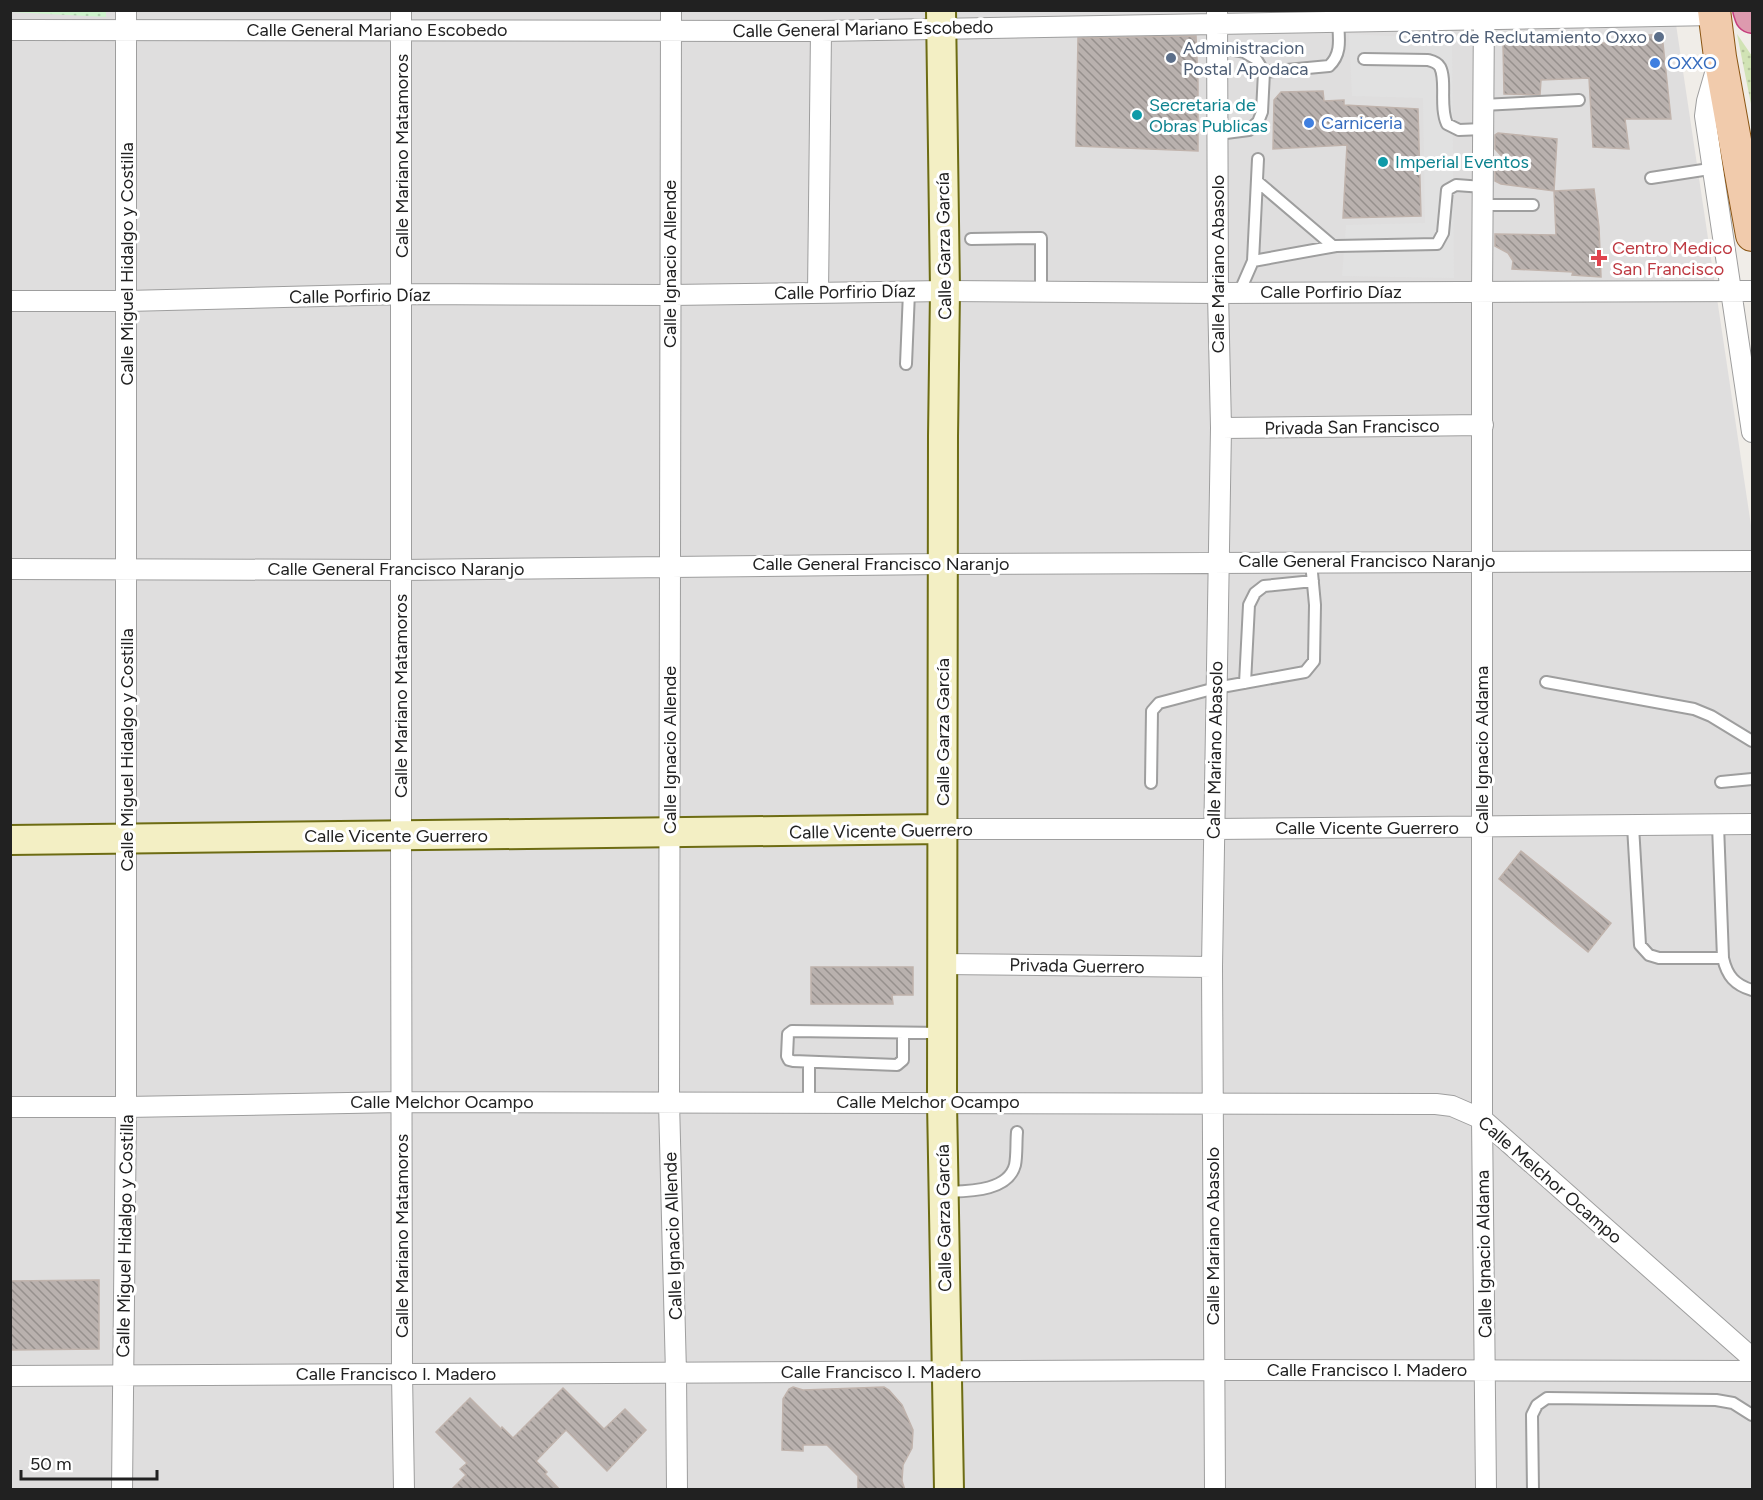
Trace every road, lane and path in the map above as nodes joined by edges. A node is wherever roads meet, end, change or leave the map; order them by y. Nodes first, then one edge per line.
1 (401, 10) edge
2 (671, 10) edge
3 (1750, 10) edge
4 (1714, 13) edge
5 (1484, 15) edge
6 (1752, 16) edge
7 (1218, 17) edge
8 (941, 19) edge
9 (126, 20) edge
10 (1338, 22) junction
11 (10, 30) edge
12 (671, 31) junction
13 (821, 31) junction
14 (401, 32) junction
15 (1218, 47) junction
16 (1364, 59) dead end
17 (1264, 72) junction
18 (1579, 100) dead end
19 (1483, 105) junction
20 (1483, 129) junction
21 (1218, 134) junction
22 (1258, 159) dead end
23 (1726, 166) junction
24 (1651, 178) dead end
25 (1258, 183) junction
26 (1483, 196) junction
27 (1533, 205) dead end
28 (1752, 235) edge
29 (971, 239) dead end
30 (1333, 246) junction
31 (1253, 261) junction
32 (945, 291) junction
33 (1731, 291) junction
34 (1752, 291) edge
35 (909, 292) junction
36 (1041, 292) junction
37 (1239, 292) junction
38 (1482, 292) junction
39 (818, 293) junction
40 (1218, 293) junction
41 (402, 294) junction
42 (670, 295) junction
43 (10, 301) edge
44 (127, 301) junction
45 (906, 364) dead end
46 (1483, 425) junction
47 (1221, 429) junction
48 (1752, 432) edge
49 (1483, 561) junction
50 (1752, 561) edge
51 (1219, 562) junction
52 (942, 564) junction
53 (669, 566) junction
54 (10, 570) edge
55 (127, 570) junction
56 (401, 570) junction
57 (1312, 572) junction
58 (1546, 682) dead end
59 (1245, 683) junction
60 (1216, 688) junction
61 (1752, 741) edge
62 (1752, 778) edge
63 (1721, 782) dead end
64 (1151, 783) dead end
65 (1752, 824) edge
66 (1718, 825) junction
67 (1633, 826) junction
68 (1482, 827) junction
69 (943, 829) junction
70 (1214, 829) junction
71 (671, 834) junction
72 (400, 836) junction
73 (10, 840) edge
74 (127, 840) junction
75 (1723, 958) junction
76 (943, 964) junction
77 (1212, 967) junction
78 (1752, 990) edge
79 (903, 1033) junction
80 (942, 1033) junction
81 (809, 1062) junction
82 (402, 1101) junction
83 (669, 1102) junction
84 (809, 1102) junction
85 (942, 1102) junction
86 (1212, 1105) junction
87 (10, 1107) edge
88 (126, 1107) junction
89 (1482, 1119) junction
90 (1017, 1132) dead end
91 (944, 1192) junction
92 (1752, 1358) edge
93 (1214, 1370) junction
94 (1486, 1370) junction
95 (946, 1371) junction
96 (1752, 1371) edge
97 (676, 1373) junction
98 (402, 1374) junction
99 (10, 1376) edge
100 (124, 1376) junction
101 (1752, 1415) edge
102 (122, 1490) edge
103 (404, 1490) edge
104 (677, 1490) edge
105 (949, 1490) edge
106 (1215, 1490) edge
107 (1486, 1490) edge
108 (1533, 1490) edge

1 - 14 street, Calle Mariano Matamoros
2 - 12 street, Calle Ignacio Allende
3 - 6 highway
4 - 5 street, Calle General Mariano Escobedo
4 - 23 main road
5 - 10 street, Calle General Mariano Escobedo
5 - 19 street, Calle Ignacio Aldama
7 - 8 street, Calle General Mariano Escobedo
7 - 10 street, Calle General Mariano Escobedo
7 - 15 street, Calle Mariano Abasolo
8 - 13 street, Calle General Mariano Escobedo
8 - 32 street, Calle Garza García
9 - 11 street, Calle General Mariano Escobedo
9 - 14 street, Calle General Mariano Escobedo
9 - 44 street, Calle Miguel Hidalgo y Costilla
10 - 17 lane
12 - 13 street, Calle General Mariano Escobedo
12 - 14 street, Calle General Mariano Escobedo
12 - 42 street, Calle Ignacio Allende
13 - 39 street
14 - 41 street, Calle Mariano Matamoros
15 - 17 lane
15 - 21 street, Calle Mariano Abasolo
16 - 20 lane
17 - 21 lane
18 - 19 lane
19 - 20 street, Calle Ignacio Aldama
20 - 26 street, Calle Ignacio Aldama
21 - 40 street, Calle Mariano Abasolo
22 - 25 lane
23 - 24 lane
23 - 28 main road
23 - 33 street
25 - 30 lane
25 - 31 lane
26 - 27 lane
26 - 30 lane
26 - 38 street, Calle Ignacio Aldama
29 - 36 lane
30 - 31 lane
31 - 37 lane
32 - 35 street, Calle Porfirio Díaz
32 - 36 street, Calle Porfirio Díaz
32 - 52 street, Calle Garza García
33 - 34 street, Calle Porfirio Díaz
33 - 38 street, Calle Porfirio Díaz
33 - 48 street
35 - 39 street, Calle Porfirio Díaz
35 - 45 lane
36 - 40 street, Calle Porfirio Díaz
37 - 38 street, Calle Porfirio Díaz
37 - 40 street, Calle Porfirio Díaz
38 - 46 street, Calle Ignacio Aldama
39 - 42 street, Calle Porfirio Díaz
40 - 47 street, Calle Mariano Abasolo
41 - 42 street, Calle Porfirio Díaz
41 - 44 street, Calle Porfirio Díaz
41 - 56 street, Calle Mariano Matamoros
42 - 53 street, Calle Ignacio Allende
43 - 44 street, Calle Porfirio Díaz
44 - 55 street, Calle Miguel Hidalgo y Costilla
46 - 47 street, Privada San Francisco
46 - 49 street, Calle Ignacio Aldama
47 - 51 street, Calle Mariano Abasolo
49 - 50 street, Calle General Francisco Naranjo
49 - 57 street, Calle General Francisco Naranjo
49 - 68 street, Calle Ignacio Aldama
51 - 52 street, Calle General Francisco Naranjo
51 - 57 street, Calle General Francisco Naranjo
51 - 60 street, Calle Mariano Abasolo
52 - 53 street, Calle General Francisco Naranjo
52 - 69 street, Calle Garza García
53 - 56 street, Calle General Francisco Naranjo
53 - 71 street, Calle Ignacio Allende
54 - 55 street, Calle General Francisco Naranjo
55 - 56 street, Calle General Francisco Naranjo
55 - 74 street, Calle Miguel Hidalgo y Costilla
56 - 72 street, Calle Mariano Matamoros
57 - 59 lane
57 - 59 lane
58 - 61 lane
59 - 60 lane
60 - 64 lane
60 - 70 street, Calle Mariano Abasolo
62 - 63 lane
65 - 66 street, Calle Vicente Guerrero
66 - 67 street, Calle Vicente Guerrero
66 - 75 lane
67 - 68 street, Calle Vicente Guerrero
67 - 75 lane
68 - 70 street, Calle Vicente Guerrero
68 - 89 street, Calle Ignacio Aldama
69 - 70 street, Calle Vicente Guerrero
69 - 71 street, Calle Vicente Guerrero
69 - 76 street, Calle Garza García
70 - 77 street, Calle Mariano Abasolo
71 - 72 street, Calle Vicente Guerrero
71 - 83 street, Calle Ignacio Allende
72 - 74 street, Calle Vicente Guerrero
72 - 82 street, Calle Mariano Matamoros
73 - 74 street, Calle Vicente Guerrero
74 - 88 street, Calle Miguel Hidalgo y Costilla
75 - 78 lane
76 - 77 street, Privada Guerrero
76 - 80 street, Calle Garza García
77 - 86 street, Calle Mariano Abasolo
79 - 80 lane
79 - 81 lane
79 - 81 lane
80 - 85 street, Calle Garza García
81 - 84 lane
82 - 83 street, Calle Melchor Ocampo
82 - 88 street, Calle Melchor Ocampo
82 - 98 street, Calle Mariano Matamoros
83 - 84 street, Calle Melchor Ocampo
83 - 97 street, Calle Ignacio Allende
84 - 85 street, Calle Melchor Ocampo
85 - 86 street, Calle Melchor Ocampo
85 - 91 street, Calle Garza García
86 - 89 street, Calle Melchor Ocampo
86 - 93 street, Calle Mariano Abasolo
87 - 88 street, Calle Melchor Ocampo
88 - 100 street, Calle Miguel Hidalgo y Costilla
89 - 92 street, Calle Melchor Ocampo
89 - 94 street, Calle Ignacio Aldama
90 - 91 lane
91 - 95 street, Calle Garza García
93 - 94 street, Calle Francisco I. Madero
93 - 95 street, Calle Francisco I. Madero
93 - 106 street, Calle Mariano Abasolo
94 - 96 street, Calle Francisco I. Madero
94 - 107 street, Calle Ignacio Aldama
95 - 97 street, Calle Francisco I. Madero
95 - 105 street, Calle Garza García
97 - 98 street, Calle Francisco I. Madero
97 - 104 street, Calle Ignacio Allende
98 - 100 street, Calle Francisco I. Madero
98 - 103 street, Calle Mariano Matamoros
99 - 100 street, Calle Francisco I. Madero
100 - 102 street, Calle Miguel Hidalgo y Costilla
101 - 108 lane

